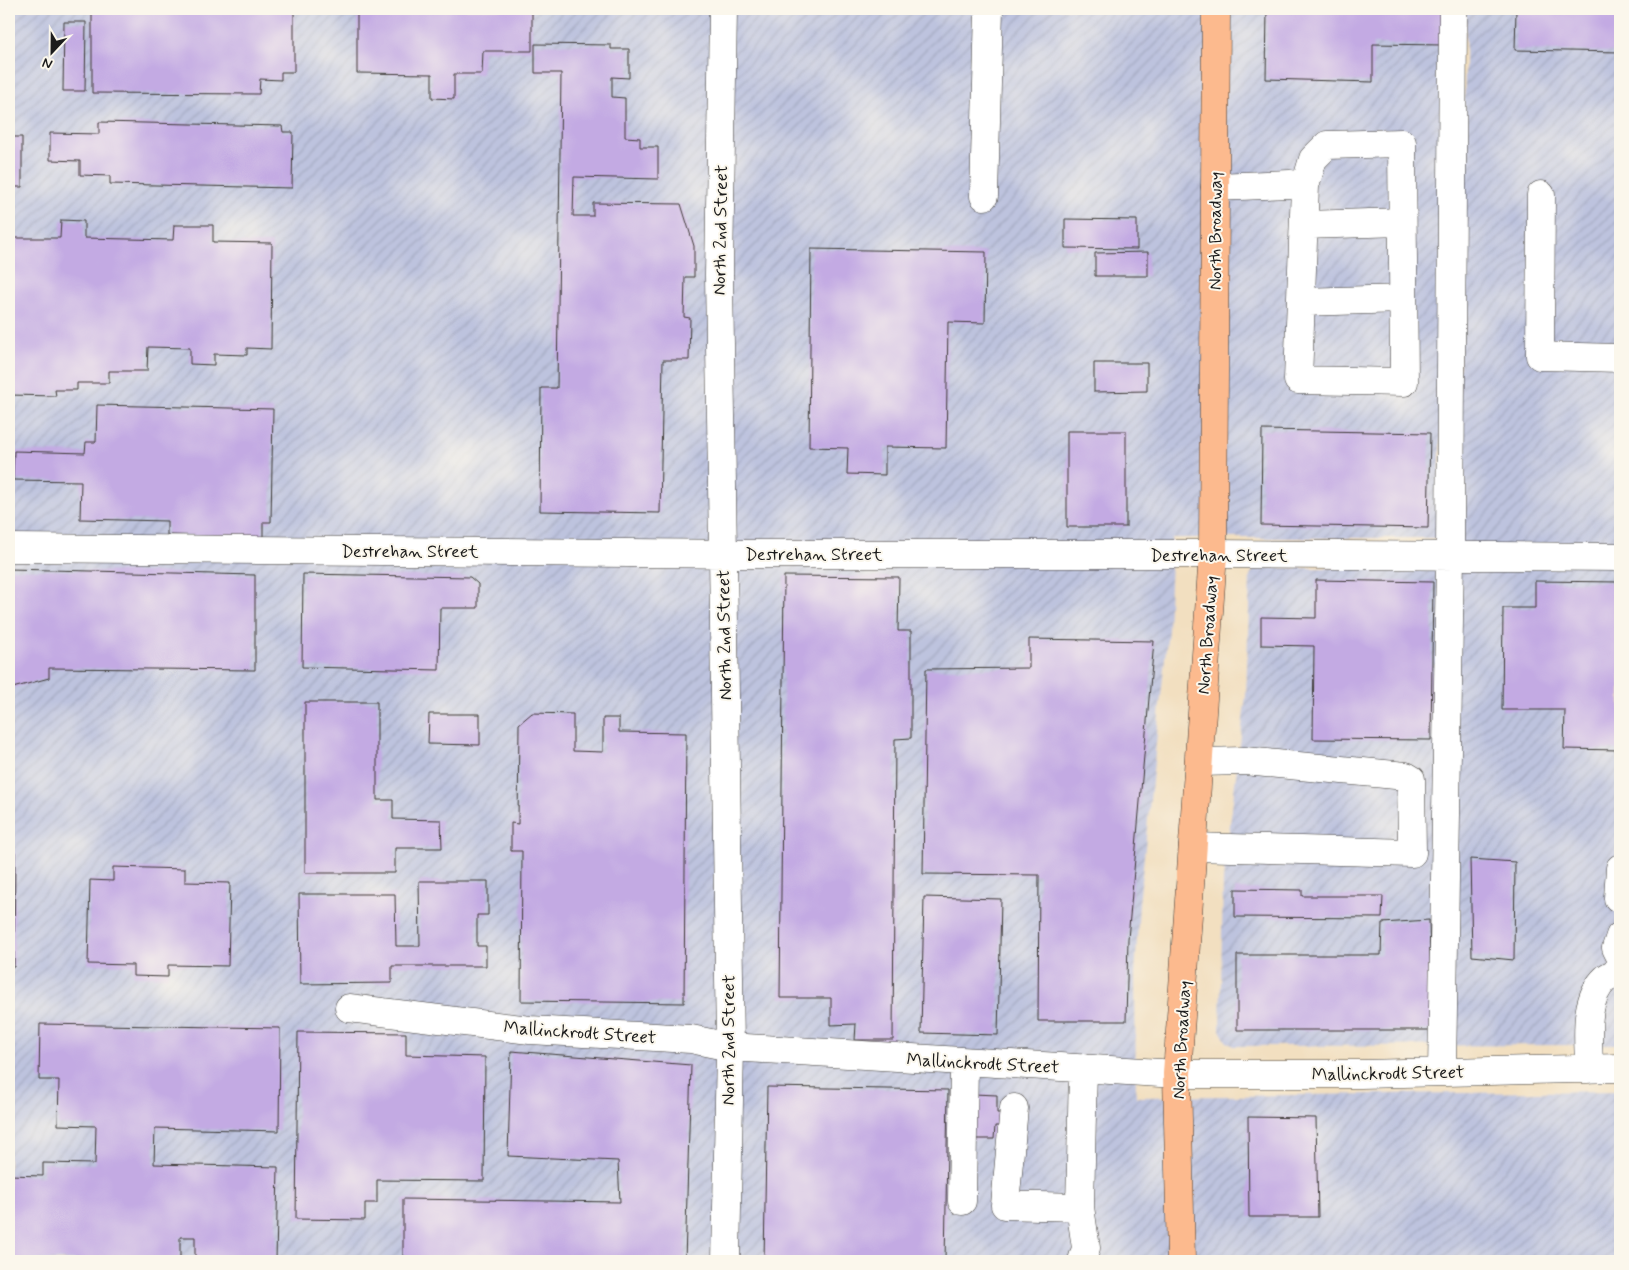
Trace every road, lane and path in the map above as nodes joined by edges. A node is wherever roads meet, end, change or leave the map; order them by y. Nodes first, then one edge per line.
1 (723, 9) edge
2 (989, 9) edge
3 (1216, 9) edge
4 (1453, 9) edge
5 (1306, 186) junction
6 (1215, 188) junction
7 (1542, 195) dead end
8 (984, 196) dead end
9 (1402, 222) junction
10 (1304, 225) junction
11 (1403, 299) junction
12 (1301, 302) junction
13 (1620, 358) edge
14 (9, 548) edge
15 (723, 554) junction
16 (1213, 554) junction
17 (1450, 556) junction
18 (1620, 557) edge
19 (1199, 762) junction
20 (1411, 819) junction
21 (1446, 819) junction
22 (1193, 847) junction
23 (1620, 868) edge
24 (1620, 899) edge
25 (1620, 936) edge
26 (1620, 956) edge
27 (1620, 971) edge
28 (348, 1008) dead end
29 (730, 1047) junction
30 (964, 1062) junction
31 (1083, 1068) junction
32 (1620, 1068) edge
33 (1590, 1069) junction
34 (1442, 1072) junction
35 (1177, 1074) junction
36 (1014, 1108) dead end
37 (962, 1201) dead end
38 (1080, 1207) junction
39 (726, 1261) edge
40 (1082, 1261) edge
41 (1181, 1261) edge

1 - 15 street, North 2nd Street
2 - 8 street
3 - 6 main road, North Broadway
4 - 17 street
5 - 6 street
5 - 9 street
5 - 10 street
6 - 16 main road, North Broadway
7 - 13 street
9 - 10 street
9 - 11 street
10 - 12 street
11 - 12 street
11 - 12 street
14 - 15 street, Destrehan Street
15 - 16 street, Destrehan Street
15 - 29 street, North 2nd Street
16 - 17 street, Destrehan Street
16 - 19 main road, North Broadway
17 - 18 street, Destrehan Street
17 - 21 street
19 - 20 street
19 - 22 main road, North Broadway
20 - 21 street
20 - 22 street
21 - 34 street
22 - 35 main road, North Broadway
23 - 24 street
25 - 26 street
27 - 33 street
28 - 29 street, Mallinckrodt Street
29 - 30 street, Mallinckrodt Street
29 - 39 street, North 2nd Street
30 - 31 street, Mallinckrodt Street
30 - 37 street
31 - 35 street, Mallinckrodt Street
31 - 38 street
32 - 33 street, Mallinckrodt Street
33 - 34 street, Mallinckrodt Street
34 - 35 street, Mallinckrodt Street
35 - 41 main road, North Broadway
36 - 38 street
38 - 40 street

